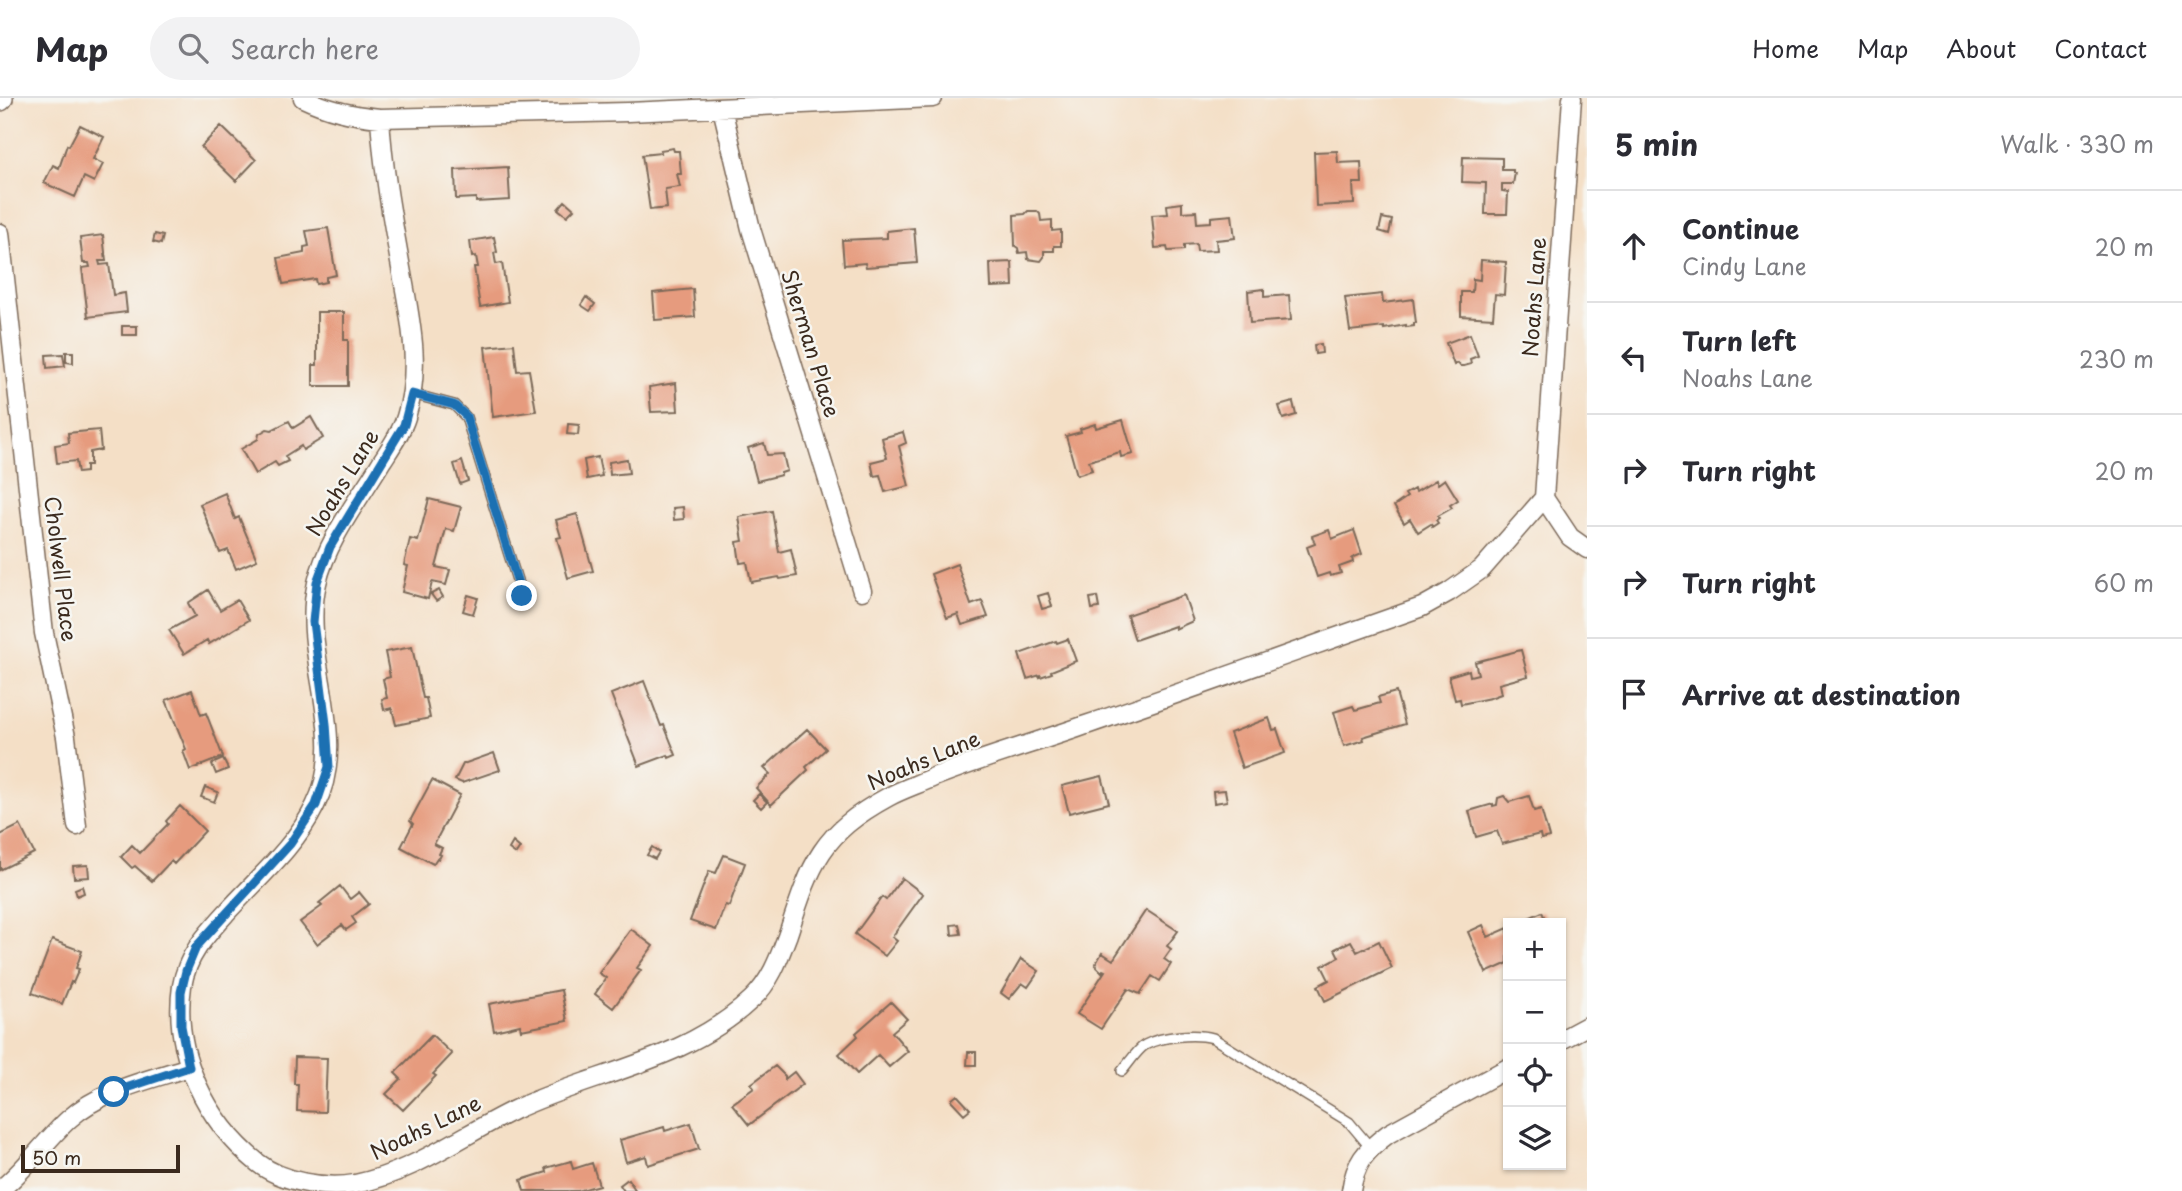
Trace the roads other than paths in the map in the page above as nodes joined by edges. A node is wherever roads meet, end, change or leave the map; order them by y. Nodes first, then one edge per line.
1 (303, 98) edge
2 (933, 98) edge
3 (1572, 98) edge
4 (722, 108) junction
5 (380, 118) junction
6 (0, 233) edge
7 (412, 394) junction
8 (1544, 498) junction
9 (1587, 549) edge
10 (862, 591) dead end
11 (522, 596) dead end
12 (77, 826) dead end
13 (1587, 1026) edge
14 (1566, 1037) edge
15 (189, 1067) junction
16 (1122, 1071) dead end
17 (1503, 1071) edge
18 (1370, 1147) junction
19 (0, 1190) edge
20 (1351, 1191) edge

1 - 5 street
2 - 4 street
3 - 8 street, Noahs Lane
4 - 5 street
4 - 10 street, Sherman Place
5 - 7 street, Noahs Lane
6 - 12 street, Cholwell Place
7 - 11 lane
7 - 15 street, Noahs Lane
8 - 9 street
8 - 15 street, Noahs Lane
13 - 14 street
15 - 19 street
16 - 18 lane
17 - 18 street
18 - 20 street

